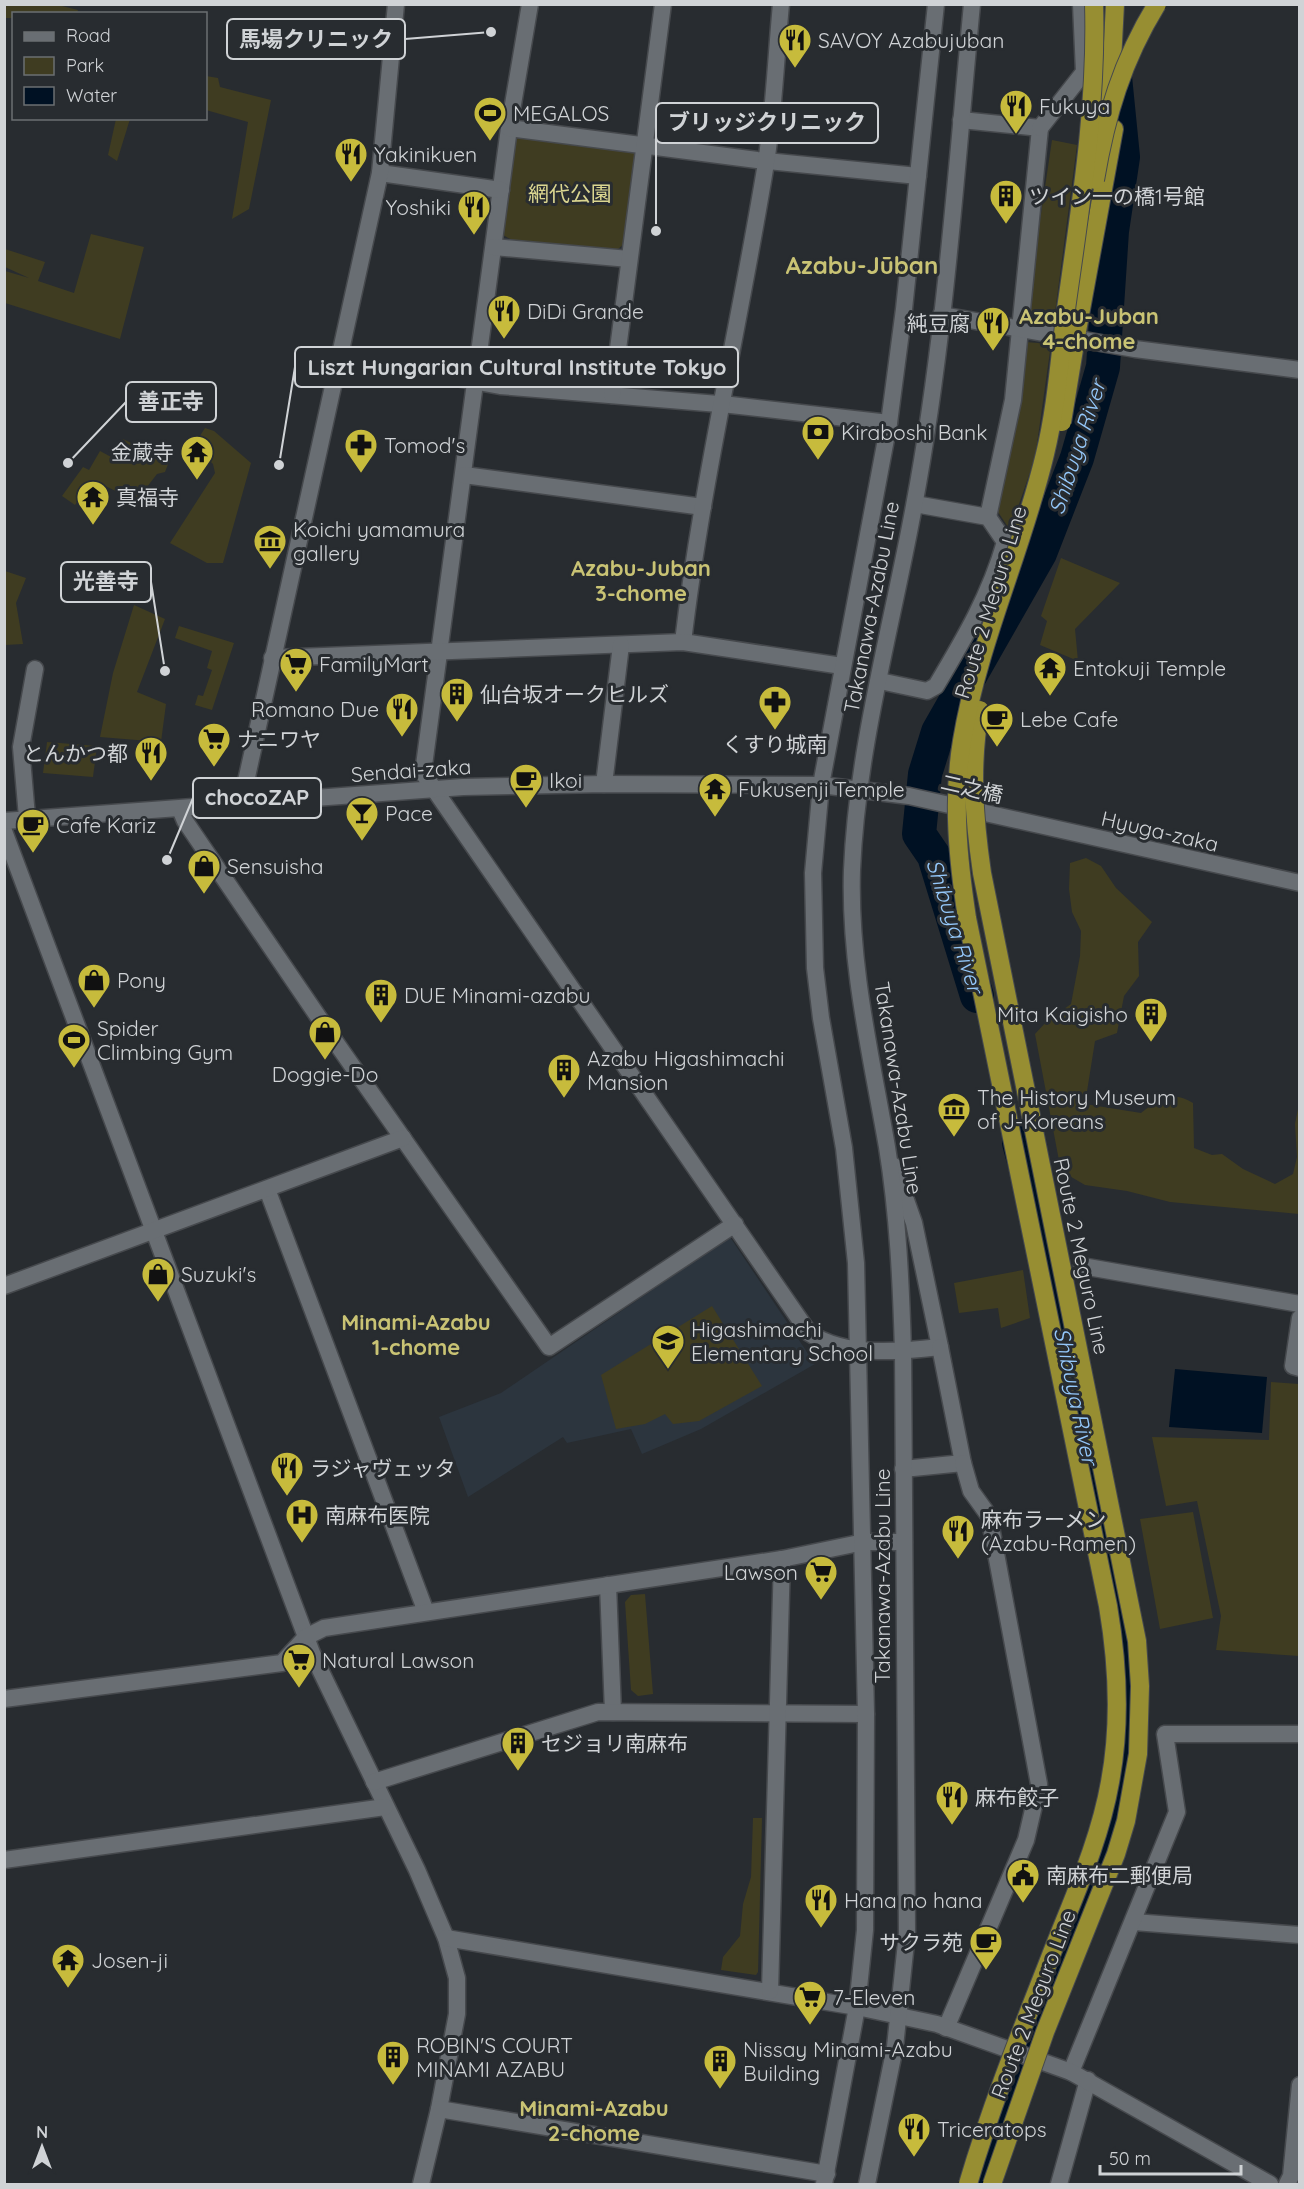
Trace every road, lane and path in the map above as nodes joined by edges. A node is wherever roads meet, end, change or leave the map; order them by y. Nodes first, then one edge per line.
1 (396, 4) edge
2 (530, 4) edge
3 (663, 4) edge
4 (781, 4) edge
5 (936, 4) edge
6 (972, 4) edge
7 (1081, 4) edge
8 (1094, 4) edge
9 (1115, 4) edge
10 (1157, 4) edge
11 (1167, 4) edge
12 (961, 120) junction
13 (509, 128) junction
14 (1040, 128) junction
15 (644, 146) junction
16 (766, 161) junction
17 (380, 172) junction
18 (918, 176) junction
19 (501, 190) junction
20 (494, 247) junction
21 (629, 259) junction
22 (941, 315) junction
23 (1018, 328) junction
24 (1082, 335) junction
25 (341, 357) junction
26 (1299, 370) edge
27 (476, 382) junction
28 (612, 395) junction
29 (721, 404) junction
30 (889, 423) junction
31 (1046, 451) junction
32 (464, 475) junction
33 (915, 504) junction
34 (704, 507) junction
35 (988, 517) junction
36 (683, 642) junction
37 (621, 645) junction
38 (440, 651) junction
39 (272, 658) junction
40 (842, 666) junction
41 (35, 669) dead end
42 (880, 681) junction
43 (604, 784) junction
44 (821, 785) junction
45 (860, 789) junction
46 (435, 791) junction
47 (922, 799) joint
48 (241, 804) junction
49 (180, 809) junction
50 (27, 817) junction
51 (1011, 820) joint
52 (4, 821) edge
53 (4, 831) edge
54 (1299, 883) edge
55 (403, 1138) junction
56 (886, 1145) junction
57 (267, 1189) junction
58 (735, 1224) junction
59 (152, 1231) junction
60 (1082, 1266) dead end
61 (4, 1286) edge
62 (1299, 1304) edge
63 (1299, 1318) edge
64 (940, 1347) junction
65 (860, 1349) junction
66 (903, 1351) junction
67 (1299, 1368) edge
68 (963, 1463) junction
69 (903, 1469) junction
70 (864, 1542) junction
71 (904, 1542) junction
72 (782, 1559) junction
73 (608, 1586) junction
74 (426, 1612) junction
75 (306, 1637) junction
76 (4, 1699) edge
77 (613, 1712) junction
78 (777, 1714) junction
79 (866, 1714) junction
80 (1299, 1734) edge
81 (374, 1782) junction
82 (385, 1807) junction
83 (4, 1860) edge
84 (1134, 1922) junction
85 (1299, 1935) edge
86 (446, 1938) junction
87 (770, 1991) junction
88 (857, 2007) junction
89 (900, 2017) junction
90 (946, 2028) junction
91 (1071, 2072) junction
92 (1088, 2080) junction
93 (1299, 2085) edge
94 (439, 2109) junction
95 (825, 2179) edge
96 (421, 2184) edge
97 (867, 2184) edge
98 (968, 2184) edge
99 (992, 2184) edge
100 (1059, 2184) edge
101 (1270, 2184) edge
102 (1287, 2184) edge

1 - 17 street
2 - 13 street
3 - 15 street
4 - 16 street
5 - 18 street, Takanawa-Azabu Line
6 - 12 street, Takanawa-Azabu Line
7 - 14 street
8 - 31 highway, Route 2 Meguro Line, bridge
9 - 24 highway, Route 2 Meguro Line, bridge
10 - 31 highway, bridge
11 - 24 highway
12 - 14 street
12 - 22 street, Takanawa-Azabu Line
13 - 15 street
13 - 19 street
14 - 23 street
15 - 16 street
15 - 21 street
16 - 18 street
16 - 29 street
17 - 19 street
17 - 25 street
18 - 30 street, Takanawa-Azabu Line
19 - 20 street
20 - 21 street
20 - 27 street
21 - 28 street
22 - 23 street
22 - 33 street, Takanawa-Azabu Line
23 - 24 street
23 - 35 street
24 - 26 street
24 - 99 highway, Route 2 Meguro Line, bridge
25 - 27 street
25 - 39 street
27 - 28 street
27 - 32 street
28 - 29 street
29 - 30 street
29 - 34 street
30 - 40 street, Takanawa-Azabu Line
31 - 98 highway, Route 2 Meguro Line, bridge
32 - 34 street
32 - 38 street
33 - 35 street
33 - 42 street, Takanawa-Azabu Line
34 - 36 street
35 - 42 street
36 - 37 street
36 - 40 street
37 - 38 street
37 - 43 street
38 - 39 street
38 - 46 street
39 - 48 street
40 - 44 street, Takanawa-Azabu Line
41 - 50 street
42 - 45 street, Takanawa-Azabu Line
43 - 44 street, Sendai-zaka
43 - 46 street, Sendai-zaka
44 - 45 street, Sendai-zaka
44 - 65 street, Takanawa-Azabu Line
45 - 47 street, Sendai-zaka
45 - 56 street, Takanawa-Azabu Line
46 - 48 street, Sendai-zaka
46 - 58 street
47 - 51 street, 二之橋, bridge
48 - 49 street, Sendai-zaka
49 - 50 street, Sendai-zaka
49 - 55 street
50 - 52 street, Sendai-zaka
51 - 54 street, Hyuga-zaka
53 - 59 street
55 - 57 street
55 - 58 street
56 - 64 street
56 - 66 street, Takanawa-Azabu Line
57 - 59 street
57 - 74 street
58 - 65 street
59 - 61 street
59 - 75 street
60 - 62 street
63 - 67 street
64 - 66 street
64 - 68 street
65 - 66 street
65 - 70 street, Takanawa-Azabu Line
66 - 69 street, Takanawa-Azabu Line
68 - 69 street
68 - 90 street
69 - 71 street, Takanawa-Azabu Line
70 - 71 street
70 - 72 street
70 - 79 street, Takanawa-Azabu Line
71 - 89 street, Takanawa-Azabu Line
72 - 73 street
72 - 78 street
73 - 74 street
73 - 77 street
74 - 75 street
75 - 76 street
75 - 81 street
77 - 78 street
77 - 81 street
78 - 79 street
78 - 87 street
79 - 88 street, Takanawa-Azabu Line
80 - 84 street
81 - 82 street
82 - 83 street
82 - 86 street
84 - 85 street
84 - 91 street
86 - 87 street
86 - 94 street
87 - 88 street
88 - 89 street
88 - 95 street, Takanawa-Azabu Line
89 - 90 street
89 - 97 street, Takanawa-Azabu Line
90 - 91 street, bridge
91 - 92 street
92 - 100 street
92 - 101 street
93 - 102 street
94 - 95 street
94 - 96 street

